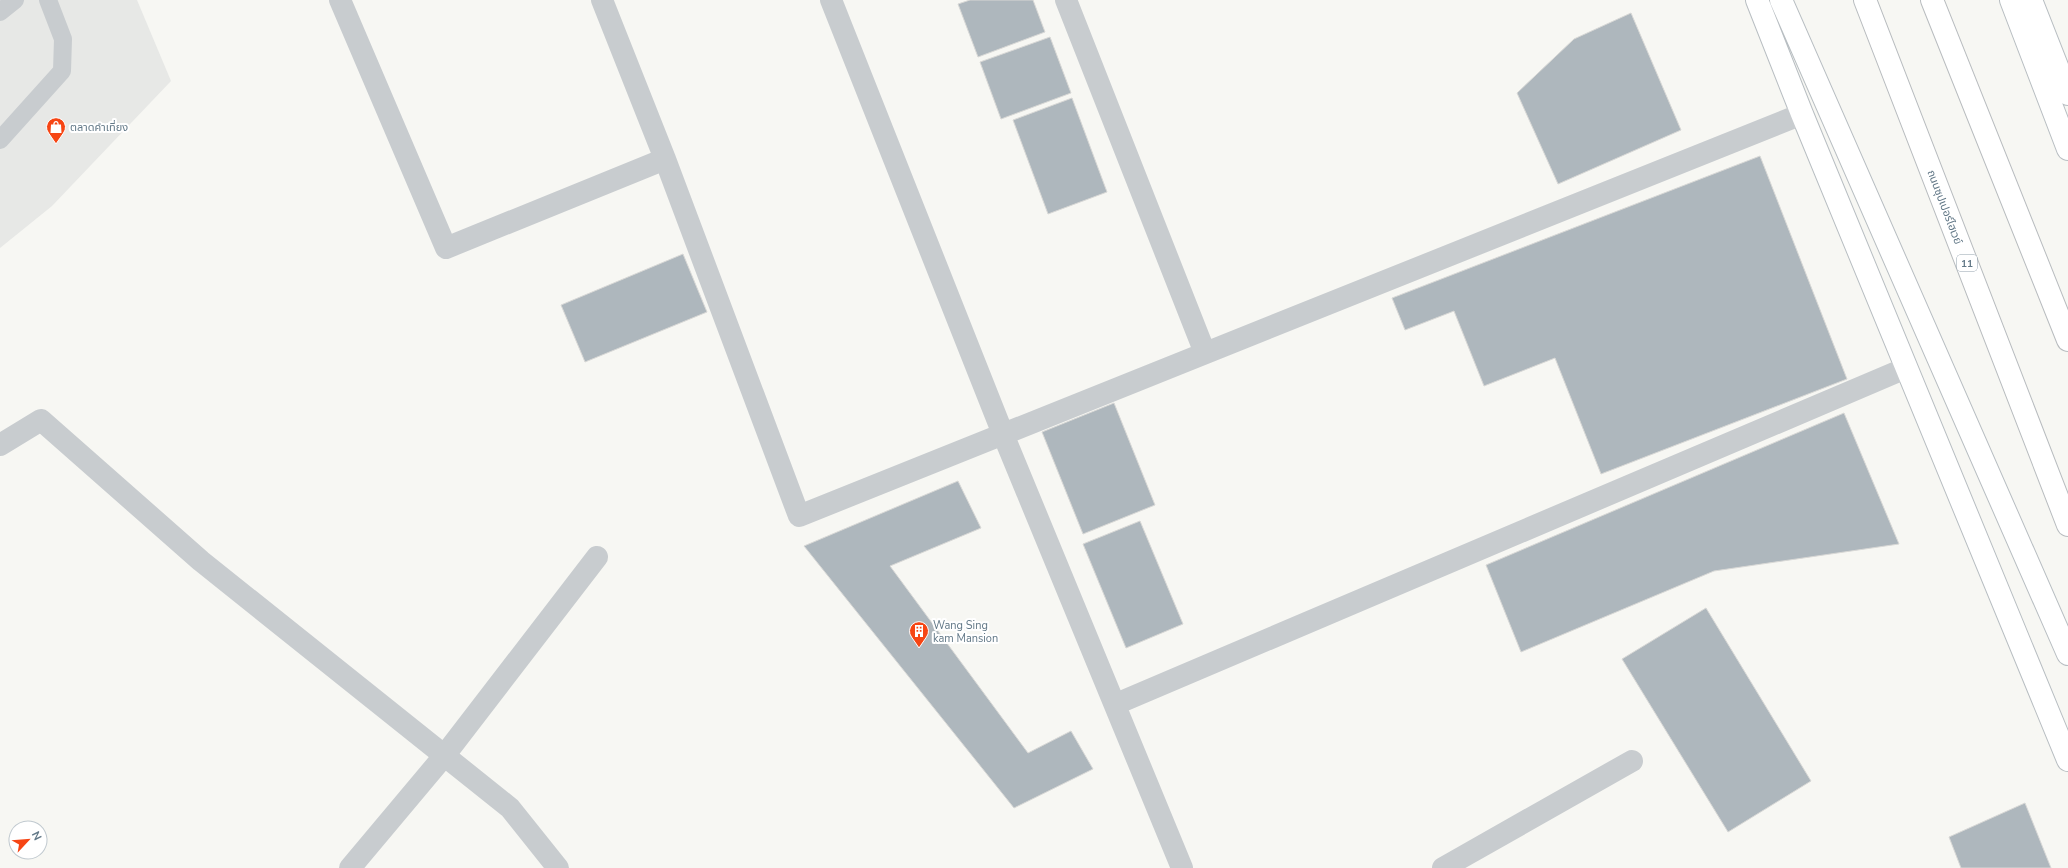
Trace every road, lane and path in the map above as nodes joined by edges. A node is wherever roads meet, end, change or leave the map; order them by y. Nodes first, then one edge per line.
1 (15, 0) edge
2 (48, 0) edge
3 (340, 0) edge
4 (602, 0) edge
5 (831, 0) edge
6 (1066, 0) edge
7 (1757, 0) edge
8 (1781, 0) edge
9 (1865, 0) edge
10 (1932, 0) edge
11 (2011, 0) edge
12 (2031, 0) edge
13 (0, 12) edge
14 (2068, 94) edge
15 (1802, 114) junction
16 (0, 140) edge
17 (2068, 149) edge
18 (665, 159) junction
19 (2068, 340) edge
20 (1205, 353) junction
21 (1906, 368) junction
22 (1003, 434) junction
23 (0, 445) edge
24 (2068, 525) edge
25 (596, 557) dead end
26 (2068, 654) edge
27 (1116, 704) junction
28 (444, 756) junction
29 (2068, 760) edge
30 (1632, 762) dead end
31 (1449, 867) edge
32 (350, 868) edge
33 (558, 868) edge
34 (1182, 868) edge

1 - 13 lane
2 - 16 lane
3 - 18 street
4 - 18 street
5 - 22 street
6 - 20 street
7 - 15 main road
8 - 26 main road
9 - 24 main road, ถนนซุปเปอร์ไฮเวย์ / 11
10 - 19 main road
11 - 17 main road
12 - 14 main road
15 - 20 street
15 - 21 main road
18 - 22 street
20 - 22 street
21 - 27 street
21 - 29 main road
22 - 27 street
23 - 28 street
25 - 28 street
27 - 34 street
28 - 32 street
28 - 33 street
30 - 31 street

